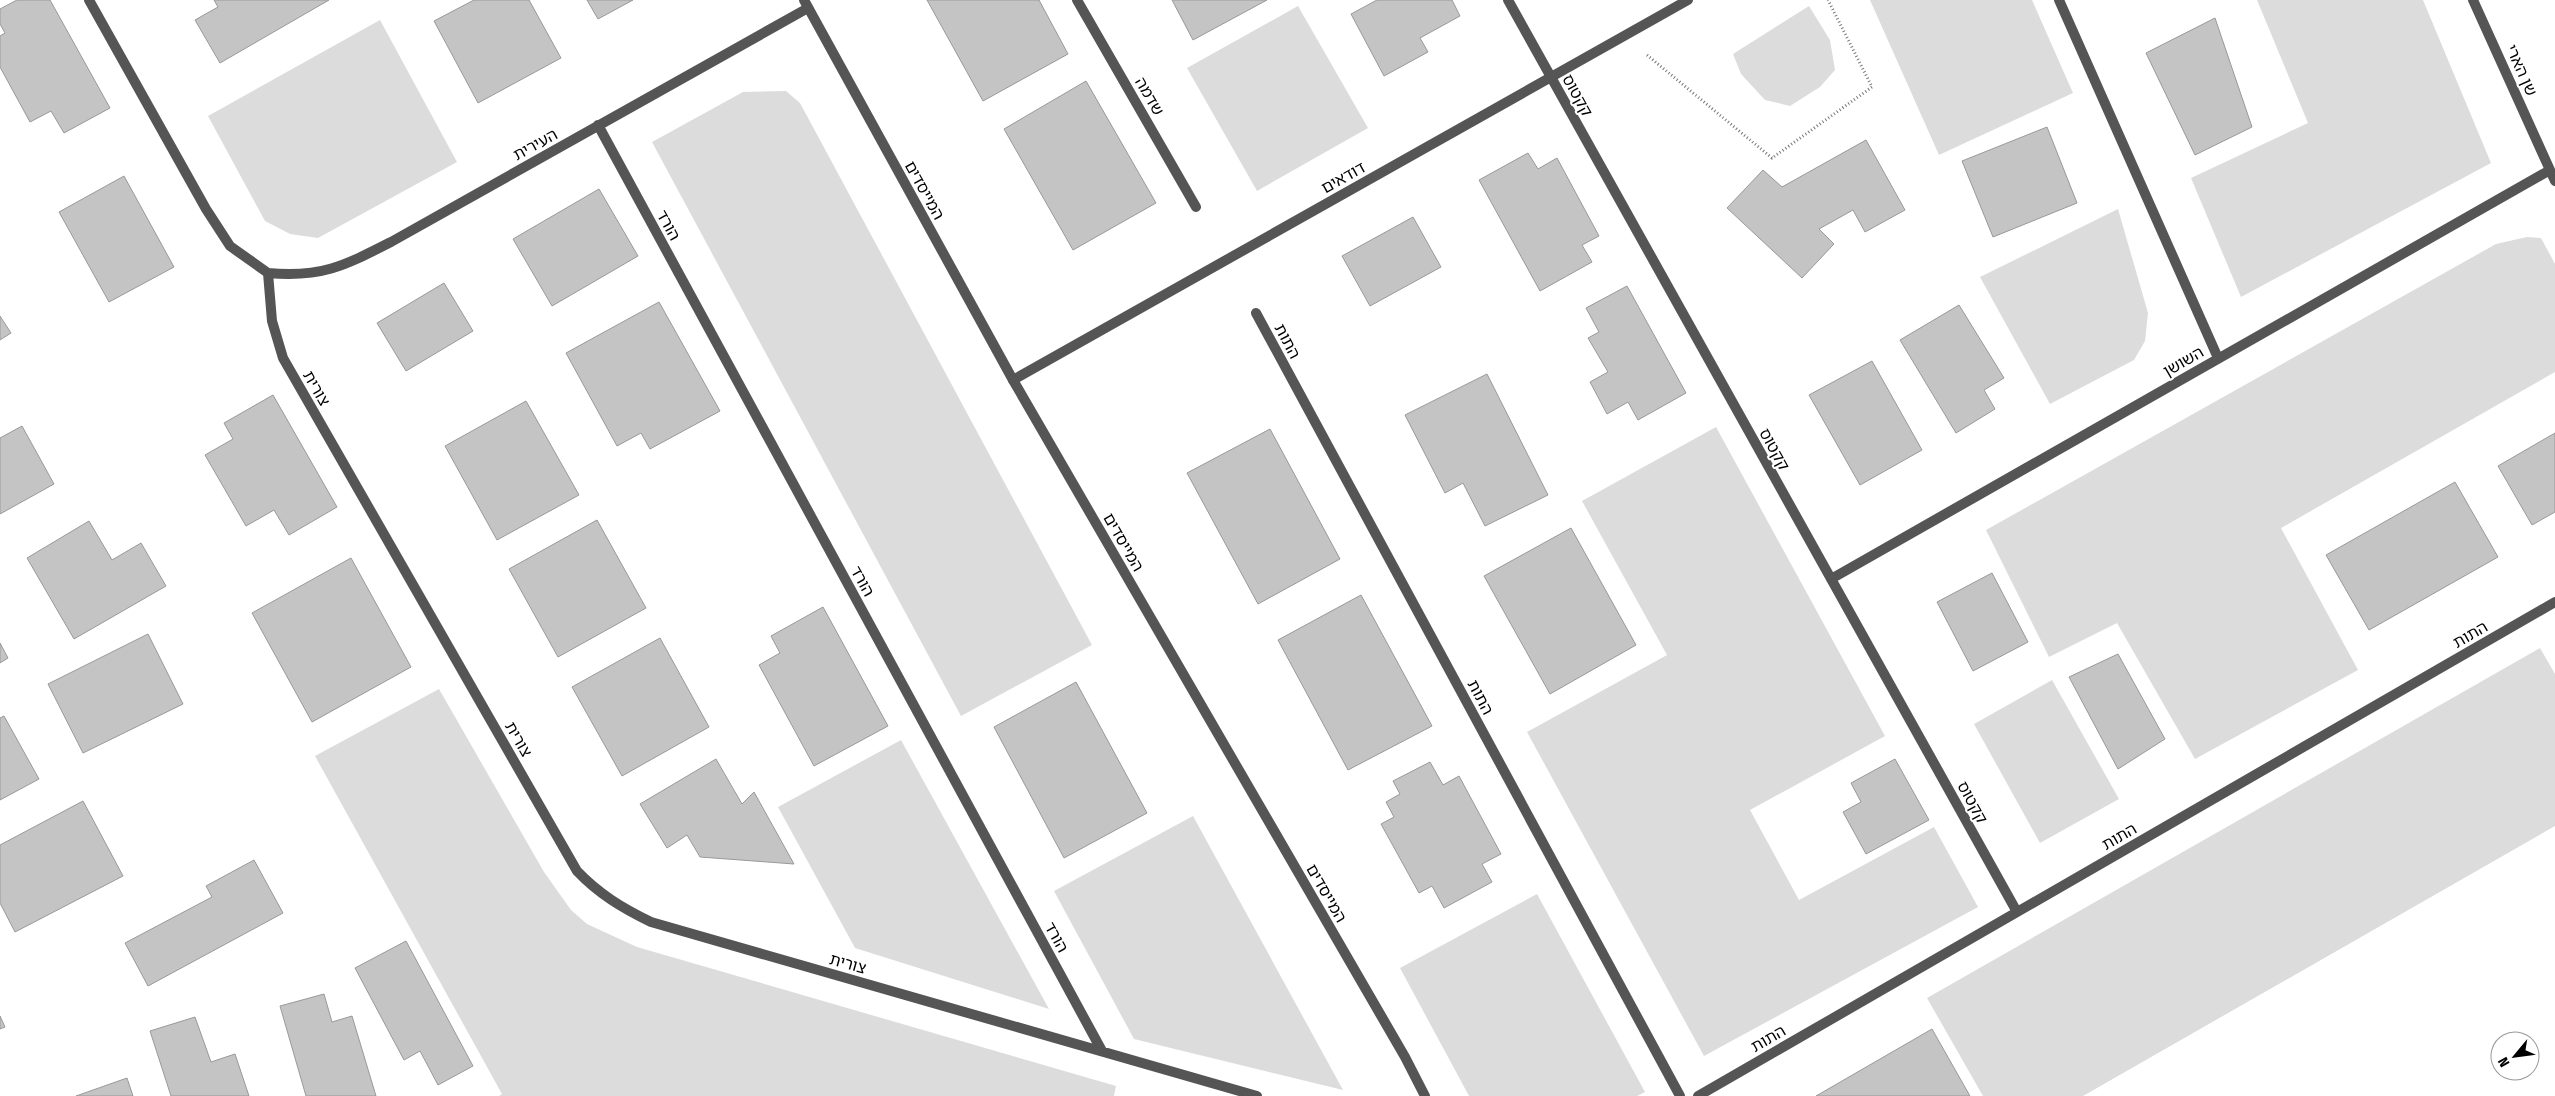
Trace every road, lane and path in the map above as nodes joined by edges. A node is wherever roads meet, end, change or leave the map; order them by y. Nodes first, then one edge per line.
1 (88, 0) edge
2 (1078, 0) edge
3 (1508, 0) edge
4 (1688, 0) edge
5 (1828, 0) edge
6 (2059, 0) edge
7 (2473, 0) edge
8 (806, 4) edge
9 (1623, 36) junction
10 (1551, 77) junction
11 (598, 125) junction
12 (2550, 170) junction
13 (2555, 181) edge
14 (1196, 207) dead end
15 (268, 273) junction
16 (1256, 313) dead end
17 (2218, 358) junction
18 (1013, 380) junction
19 (1831, 579) junction
20 (2555, 602) edge
21 (2017, 912) junction
22 (1102, 1051) junction
23 (1257, 1096) edge
24 (1425, 1096) edge
25 (1680, 1096) edge
26 (1698, 1096) edge

1 - 15 street
2 - 14 street, שדמה
3 - 10 street, קקטוס
4 - 9 street, דודאים
5 - 9 path
6 - 17 street
7 - 12 street, שן הארי
8 - 11 street, העירית
8 - 18 street, המייסדים
9 - 10 street, דודאים
10 - 18 street, דודאים
10 - 19 street, קקטוס
11 - 15 street, העירית
11 - 22 street, הורד
12 - 13 street, שן הארי
12 - 17 street, השושן
15 - 22 street, צורית
16 - 25 street, התות
17 - 19 street, השושן
18 - 24 street, המייסדים
19 - 21 street, קקטוס
20 - 21 street, התות
21 - 26 street, התות
22 - 23 street, צורית

